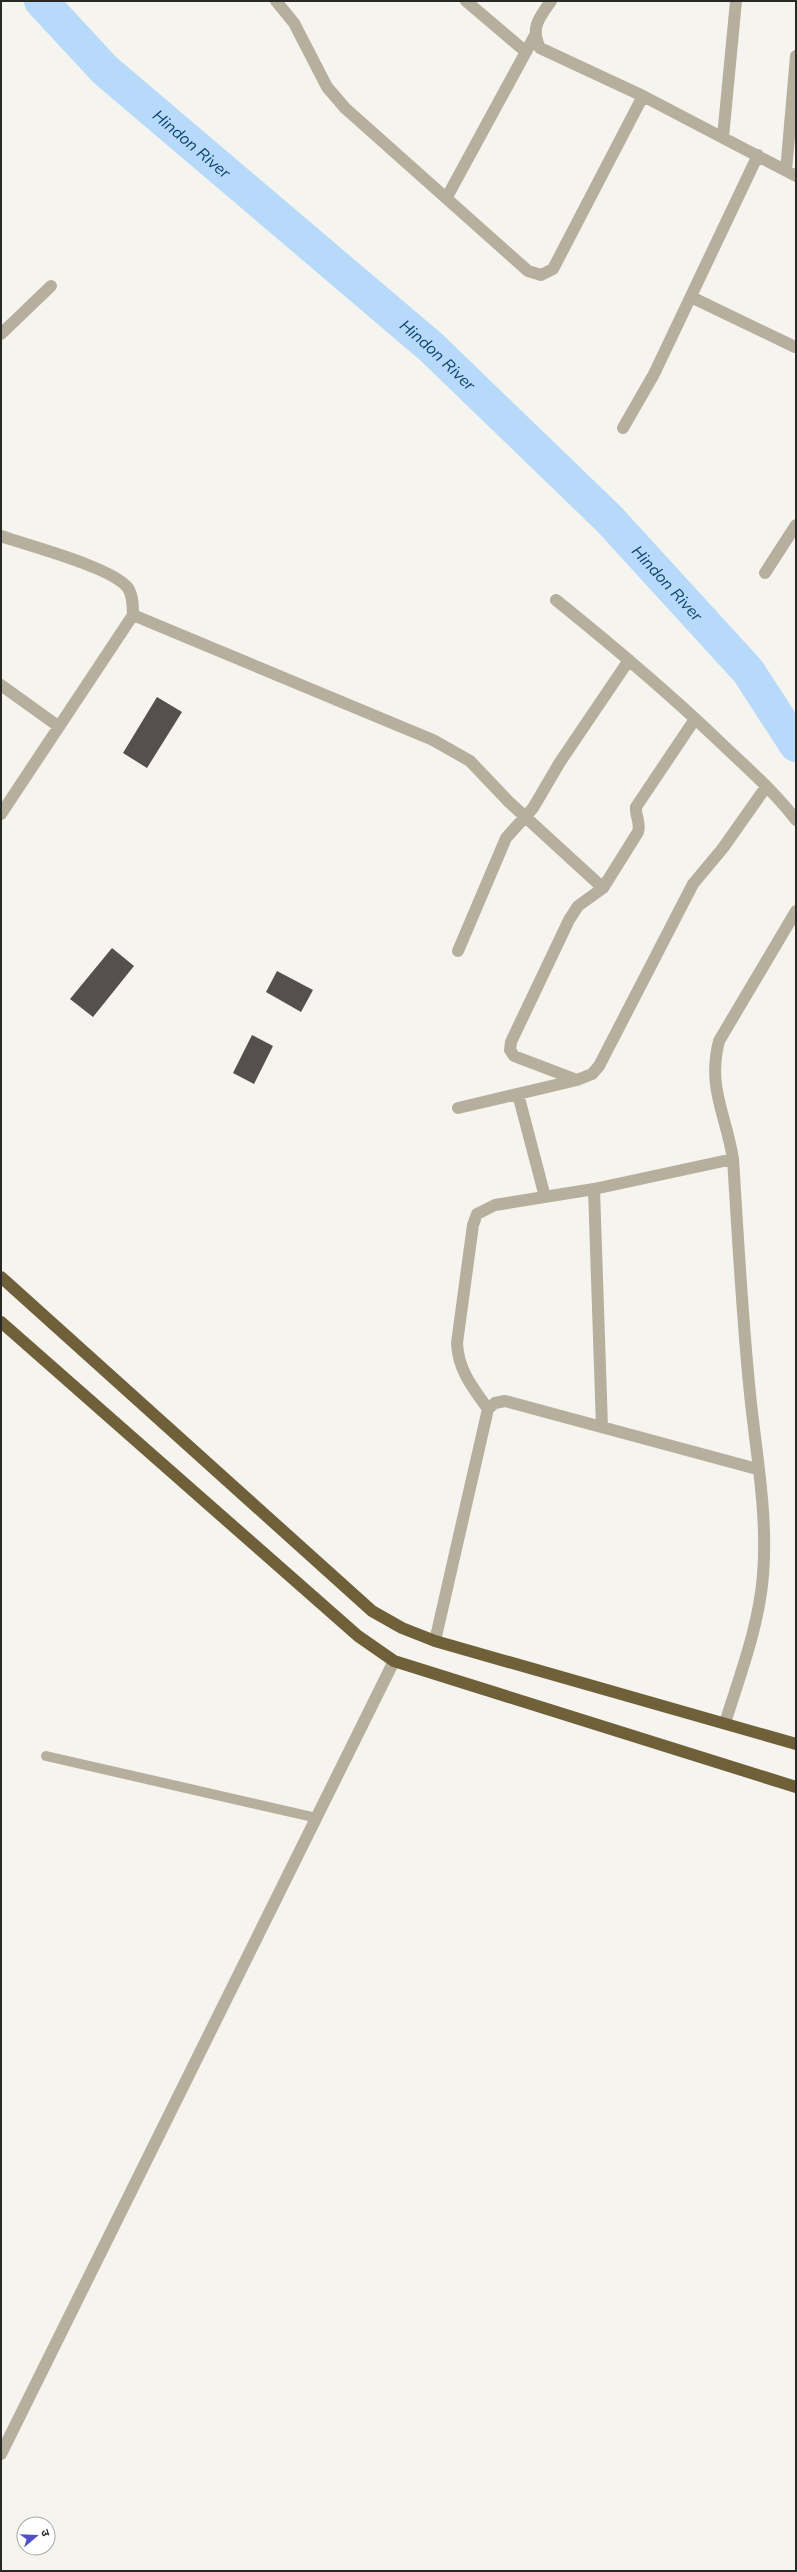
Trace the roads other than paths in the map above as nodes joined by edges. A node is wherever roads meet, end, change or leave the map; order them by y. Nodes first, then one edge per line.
1 (276, 1) edge
2 (466, 1) edge
3 (551, 1) edge
4 (736, 1) edge
5 (534, 37) junction
6 (526, 52) junction
7 (796, 56) edge
8 (643, 96) junction
9 (723, 137) junction
10 (758, 155) junction
11 (791, 173) edge
12 (447, 197) junction
13 (51, 286) dead end
14 (691, 297) junction
15 (1, 334) edge
16 (796, 347) edge
17 (623, 428) dead end
18 (796, 525) edge
19 (1, 536) edge
20 (765, 572) dead end
21 (556, 600) dead end
22 (133, 615) junction
23 (629, 660) junction
24 (1, 686) edge
25 (695, 719) junction
26 (58, 726) junction
27 (766, 787) junction
28 (3, 807) edge
29 (525, 817) junction
30 (796, 820) edge
31 (603, 888) junction
32 (796, 912) edge
33 (458, 951) dead end
34 (577, 1080) junction
35 (518, 1094) junction
36 (458, 1108) dead end
37 (733, 1159) junction
38 (594, 1189) junction
39 (545, 1197) junction
40 (1, 1277) edge
41 (1, 1322) edge
42 (488, 1409) junction
43 (602, 1427) junction
44 (757, 1469) junction
45 (435, 1641) junction
46 (394, 1661) junction
47 (725, 1723) junction
48 (796, 1744) edge
49 (46, 1756) dead end
50 (796, 1787) edge
51 (317, 1818) junction
52 (1, 2454) edge

1 - 12 street
2 - 6 street
3 - 5 street
4 - 9 street
5 - 6 street
5 - 8 street
6 - 12 street
7 - 11 street
8 - 9 street
8 - 12 street
9 - 10 street
10 - 11 street
10 - 14 street
13 - 15 street
14 - 16 street
14 - 17 street
18 - 20 street
19 - 22 street
21 - 23 street
22 - 26 street
22 - 29 street
23 - 25 street
23 - 29 street
24 - 26 street
25 - 27 street
25 - 31 street
26 - 28 street
27 - 30 street
27 - 34 street
29 - 31 street
29 - 33 street
31 - 34 street
32 - 37 street
34 - 35 street
35 - 36 street
35 - 39 street
37 - 38 street
37 - 44 street
38 - 39 street
38 - 43 street
39 - 42 street
40 - 45 highway
41 - 46 highway
42 - 43 street
42 - 45 street
43 - 44 street
44 - 47 street
45 - 47 highway
46 - 50 highway
46 - 51 street
47 - 48 highway
49 - 51 lane
51 - 52 street

